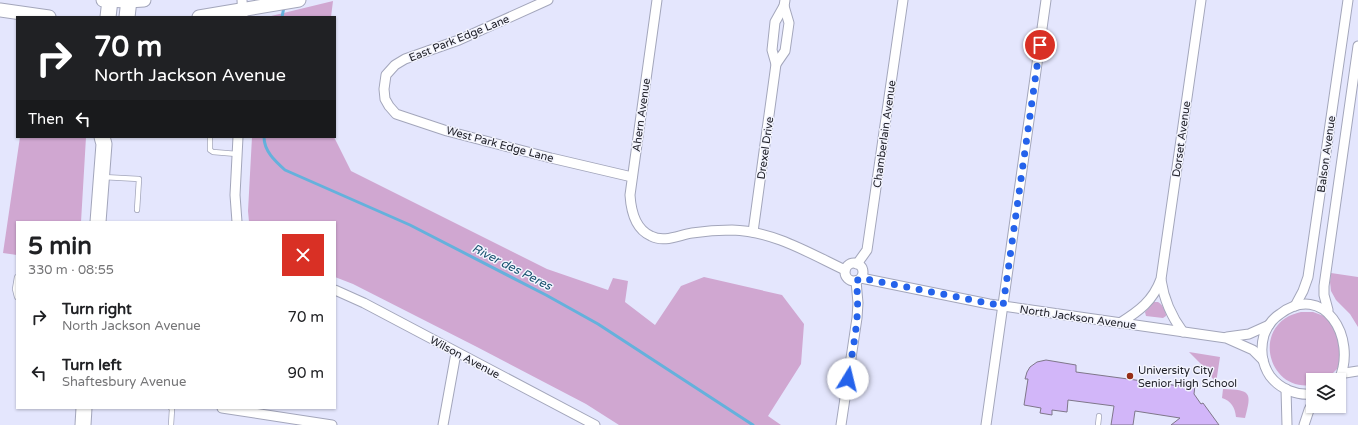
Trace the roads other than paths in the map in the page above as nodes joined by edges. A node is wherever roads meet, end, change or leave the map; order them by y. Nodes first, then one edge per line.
1 (108, 0) edge
2 (144, 0) edge
3 (299, 0) edge
4 (548, 0) edge
5 (657, 0) edge
6 (903, 0) edge
7 (1046, 0) edge
8 (1201, 0) edge
9 (1348, 0) edge
10 (129, 1) edge
11 (785, 3) edge
12 (243, 9) edge
13 (0, 10) edge
14 (42, 16) edge
15 (108, 16) edge
16 (127, 16) edge
17 (215, 16) edge
18 (1358, 46) edge
19 (776, 64) junction
20 (384, 89) joint
21 (210, 138) edge
22 (238, 138) edge
23 (105, 139) edge
24 (237, 154) junction
25 (102, 177) junction
26 (632, 177) junction
27 (137, 210) dead end
28 (98, 221) edge
29 (237, 221) edge
30 (753, 232) junction
31 (857, 264) junction
32 (845, 270) junction
33 (858, 279) junction
34 (1161, 279) junction
35 (16, 283) edge
36 (336, 290) edge
37 (16, 293) edge
38 (1003, 306) junction
39 (1294, 306) junction
40 (1328, 310) junction
41 (1120, 323) junction
42 (1269, 325) junction
43 (1183, 332) junction
44 (1226, 338) junction
45 (456, 353) junction
46 (1263, 360) junction
47 (1358, 371) edge
48 (1344, 373) edge
49 (1346, 376) edge
50 (1286, 389) junction
51 (1306, 394) edge
52 (84, 409) edge
53 (172, 409) edge
54 (228, 409) edge
55 (1308, 413) edge
56 (1099, 416) dead end
57 (582, 421) edge
58 (83, 425) edge
59 (171, 425) edge
60 (332, 425) edge
61 (443, 425) edge
62 (594, 425) edge
63 (841, 425) edge
64 (986, 425) edge
65 (1098, 425) edge
66 (1287, 425) edge
67 (1304, 425) edge

1 - 10 main road
1 - 15 main road
2 - 10 main road
3 - 12 main road
4 - 20 street, East Park Edge Lane
5 - 26 street, Ahern Avenue
6 - 31 street, Chamberlain Avenue
7 - 38 street
8 - 34 street, Dorset Avenue
9 - 39 street, Balson Avenue
10 - 16 main road
11 - 19 street, Drexel Drive
11 - 19 street, Drexel Drive
12 - 17 main road
13 - 14 main road
18 - 40 street, Balson Avenue
19 - 30 street, Drexel Drive
20 - 26 street, West Park Edge Lane
21 - 24 lane
22 - 24 street
23 - 25 main road
24 - 29 street
25 - 27 lane
25 - 28 main road
26 - 30 street, Ahern Avenue
30 - 32 street
31 - 32 street
31 - 33 street
32 - 33 street
33 - 38 street, North Jackson Avenue
33 - 63 street
34 - 41 street, Dorset Avenue
34 - 43 street, Dorset Avenue
35 - 37 lane
36 - 45 street, Wilson Avenue
38 - 41 street, North Jackson Avenue
38 - 64 street
39 - 40 street
39 - 42 street
40 - 48 street
41 - 43 street, North Jackson Avenue
42 - 44 street, North Jackson Avenue
42 - 46 street
43 - 44 street, North Jackson Avenue
44 - 46 street, North Jackson Avenue
45 - 57 street, Wilson Avenue
45 - 61 street
46 - 50 street
47 - 49 street
50 - 51 street
50 - 66 street
52 - 58 main road
53 - 59 lane
54 - 60 street
55 - 67 street
56 - 65 lane
57 - 62 street, Wilson Avenue

